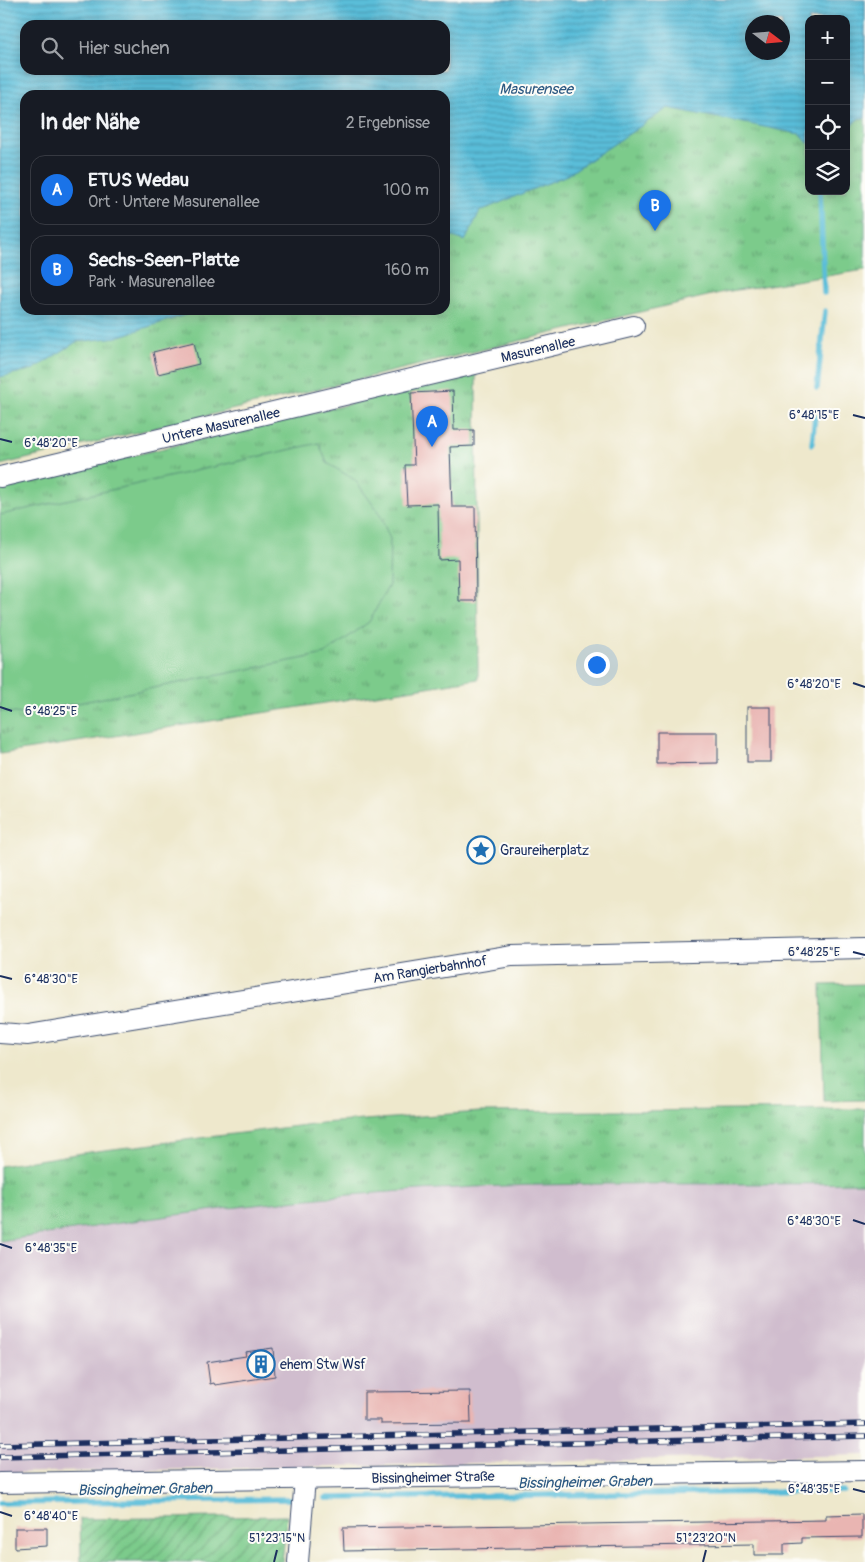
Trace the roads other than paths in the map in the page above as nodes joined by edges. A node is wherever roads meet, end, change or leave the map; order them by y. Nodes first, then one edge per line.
1 (634, 326) dead end
2 (442, 372) joint
3 (0, 477) edge
4 (865, 948) edge
5 (0, 1033) edge
6 (865, 1471) edge
7 (306, 1479) junction
8 (0, 1483) edge
9 (298, 1562) edge

1 - 2 street, Masurenallee
2 - 3 street, Untere Masurenallee
4 - 5 street, Am Rangierbahnhof
6 - 7 street, Bissingheimer Straße
7 - 8 street, Bissingheimer Straße
7 - 9 street

